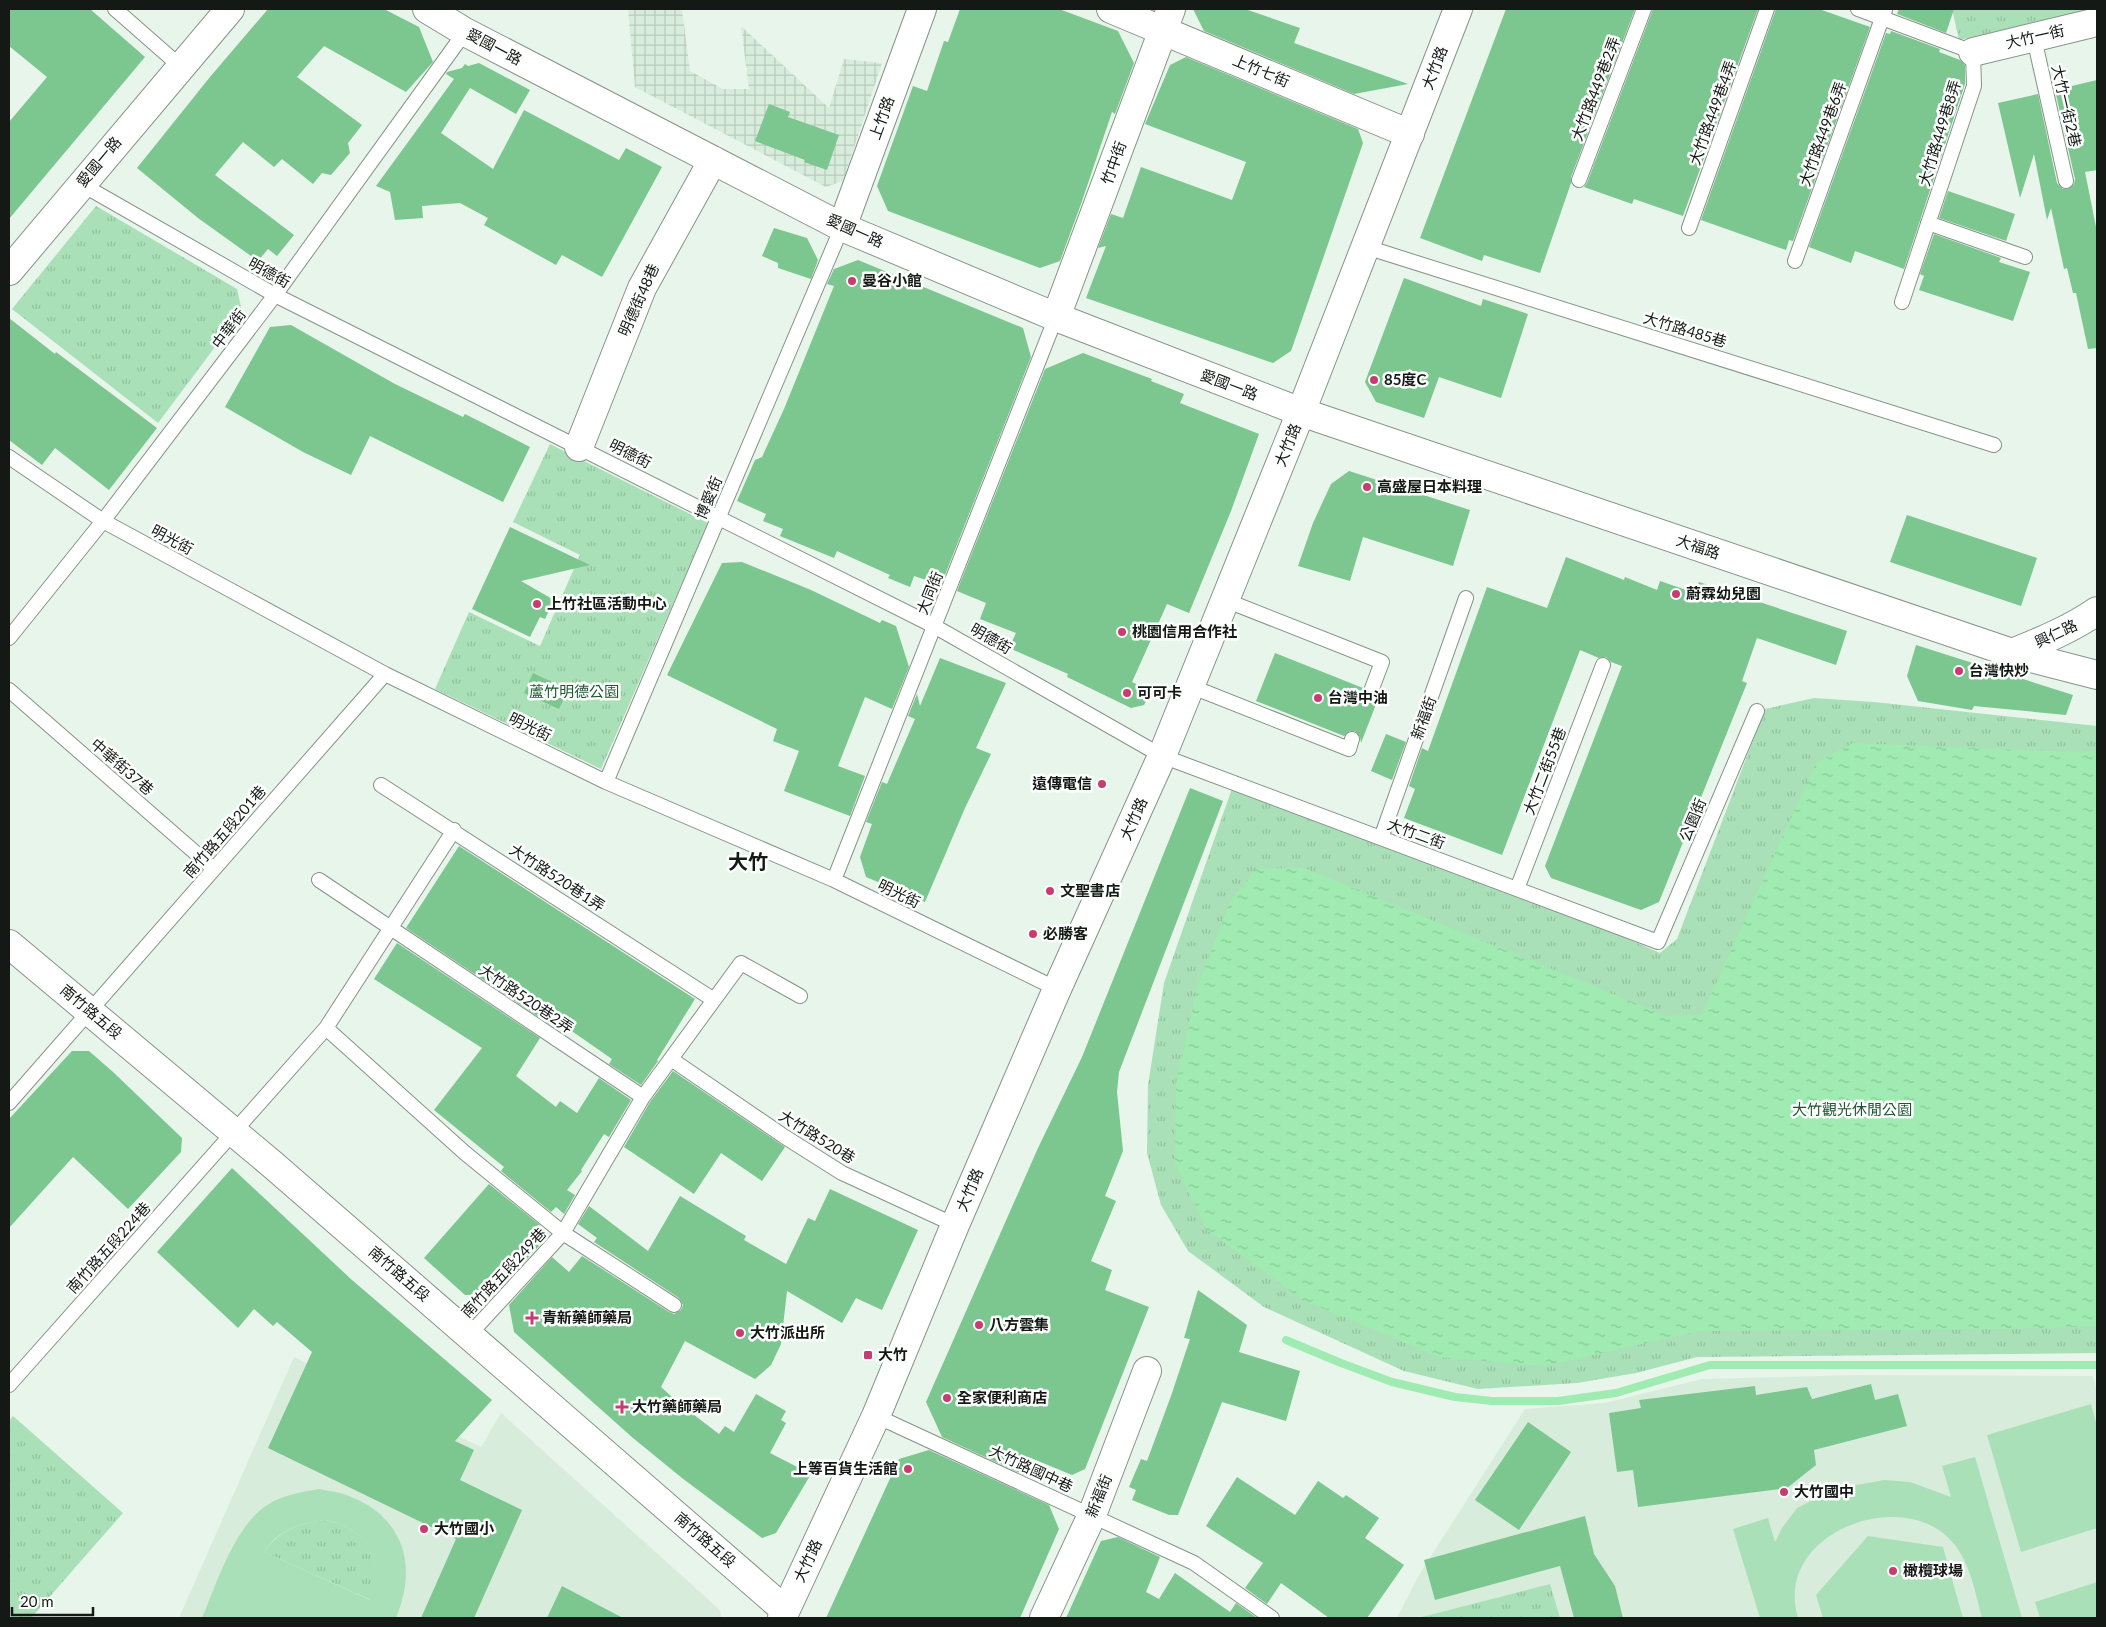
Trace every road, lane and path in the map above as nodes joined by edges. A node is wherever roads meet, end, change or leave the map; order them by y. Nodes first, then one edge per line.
1 (115, 9) edge
2 (230, 9) edge
3 (427, 9) edge
4 (922, 9) edge
5 (1111, 9) edge
6 (1458, 9) edge
7 (1644, 9) edge
8 (1767, 9) edge
9 (1858, 9) edge
10 (1884, 13) edge
11 (1167, 20) edge
12 (2097, 22) edge
13 (465, 32) junction
14 (2034, 38) junction
15 (1973, 52) junction
16 (180, 66) junction
17 (1410, 134) junction
18 (713, 160) junction
19 (1579, 180) dead end
20 (2066, 181) dead end
21 (81, 184) junction
22 (1928, 223) junction
23 (842, 227) junction
24 (1689, 228) dead end
25 (1366, 247) junction
26 (2025, 257) dead end
27 (1795, 261) dead end
28 (11, 264) edge
29 (275, 295) junction
30 (1902, 302) dead end
31 (1056, 317) junction
32 (1301, 412) junction
33 (1994, 445) dead end
34 (579, 446) junction
35 (9, 457) edge
36 (718, 518) junction
37 (103, 521) junction
38 (1466, 598) dead end
39 (1225, 600) junction
40 (2097, 611) edge
41 (934, 626) junction
42 (9, 638) edge
43 (2012, 652) junction
44 (1603, 664) dead end
45 (385, 674) junction
46 (2097, 674) edge
47 (1190, 686) junction
48 (9, 690) edge
49 (1371, 691) dead end
50 (1757, 710) dead end
51 (1352, 739) dead end
52 (1162, 756) junction
53 (606, 782) junction
54 (381, 784) dead end
55 (454, 830) junction
56 (1381, 838) junction
57 (214, 869) junction
58 (320, 880) dead end
59 (834, 880) junction
60 (1518, 889) junction
61 (391, 928) junction
62 (1658, 942) joint
63 (9, 944) edge
64 (1057, 989) junction
65 (800, 996) dead end
66 (714, 1000) junction
67 (89, 1012) junction
68 (326, 1028) junction
69 (671, 1059) junction
70 (643, 1097) junction
71 (9, 1103) edge
72 (233, 1132) junction
73 (955, 1225) junction
74 (563, 1233) junction
75 (674, 1305) dead end
76 (469, 1335) junction
77 (1147, 1371) dead end
78 (9, 1385) edge
79 (876, 1416) junction
80 (1092, 1516) junction
81 (784, 1614) edge
82 (1044, 1618) edge
83 (1272, 1618) edge

1 - 16 lane
2 - 16 street, 愛國一路
3 - 13 street, 愛國一路
4 - 23 street, 上竹路
5 - 11 street, 上竹七街
6 - 17 street, 大竹路
7 - 19 lane, 大竹路449巷2弄
8 - 24 lane, 大竹路449巷4弄
9 - 10 lane
10 - 15 lane
10 - 27 lane, 大竹路449巷6弄
11 - 17 street, 上竹七街
11 - 31 street, 竹中街
12 - 14 street, 大竹一街
13 - 18 street, 愛國一路
13 - 29 lane, 中華街
14 - 15 street, 大竹一街
14 - 20 lane, 大竹一街2巷
15 - 22 lane, 大竹路449巷8弄
16 - 21 street, 愛國一路
17 - 25 street, 大竹路
18 - 23 street, 愛國一路
18 - 34 street, 明德街48巷
21 - 28 street, 愛國一路
21 - 29 lane, 明德街
22 - 26 lane
22 - 30 lane, 大竹路449巷8弄
23 - 31 street, 愛國一路
23 - 36 lane, 博愛街
25 - 32 street, 大竹路
25 - 33 lane, 大竹路485巷
29 - 34 lane, 明德街
29 - 37 lane, 中華街
31 - 32 street, 愛國一路
31 - 41 lane, 大同街
32 - 39 street, 大竹路
32 - 43 street, 大福路
34 - 36 lane, 明德街
35 - 37 lane, 明光街
36 - 41 lane, 明德街
36 - 53 lane, 博愛街
37 - 42 lane, 中華街
37 - 45 lane, 明光街
38 - 56 lane, 新福街
39 - 47 street, 大竹路
39 - 49 lane
40 - 43 street, 興仁路
41 - 52 lane, 明德街
41 - 59 lane, 大同街
43 - 46 street, 大福路
44 - 60 lane, 大竹二街55巷
45 - 53 lane, 明光街
45 - 57 lane, 南竹路五段201巷
47 - 51 lane
47 - 52 street, 大竹路
48 - 57 lane, 中華街37巷
50 - 62 lane, 公園街
52 - 56 lane, 大竹二街
52 - 64 street, 大竹路
53 - 59 lane, 明光街
54 - 55 lane, 大竹路520巷1弄
55 - 61 lane
55 - 66 lane, 大竹路520巷1弄
56 - 60 lane, 大竹二街
57 - 67 lane, 南竹路五段201巷
58 - 61 lane, 大竹路520巷2弄
59 - 64 lane, 明光街
60 - 62 lane, 大竹二街
61 - 68 lane
61 - 70 lane, 大竹路520巷2弄
63 - 67 street, 南竹路五段
64 - 73 street, 大竹路
65 - 66 lane
66 - 69 lane
67 - 71 lane, 南竹路五段201巷
67 - 72 street, 南竹路五段
68 - 72 lane
68 - 74 lane
69 - 70 lane
69 - 73 lane, 大竹路520巷
70 - 74 lane
72 - 76 street, 南竹路五段
72 - 78 lane, 南竹路五段224巷
73 - 79 street, 大竹路
74 - 75 lane
74 - 76 lane, 南竹路五段249巷
76 - 81 street, 南竹路五段
77 - 80 street, 新福街
79 - 80 lane, 大竹路國中巷
79 - 81 street, 大竹路
80 - 82 street, 新福街
80 - 83 lane, 大竹路國中巷

